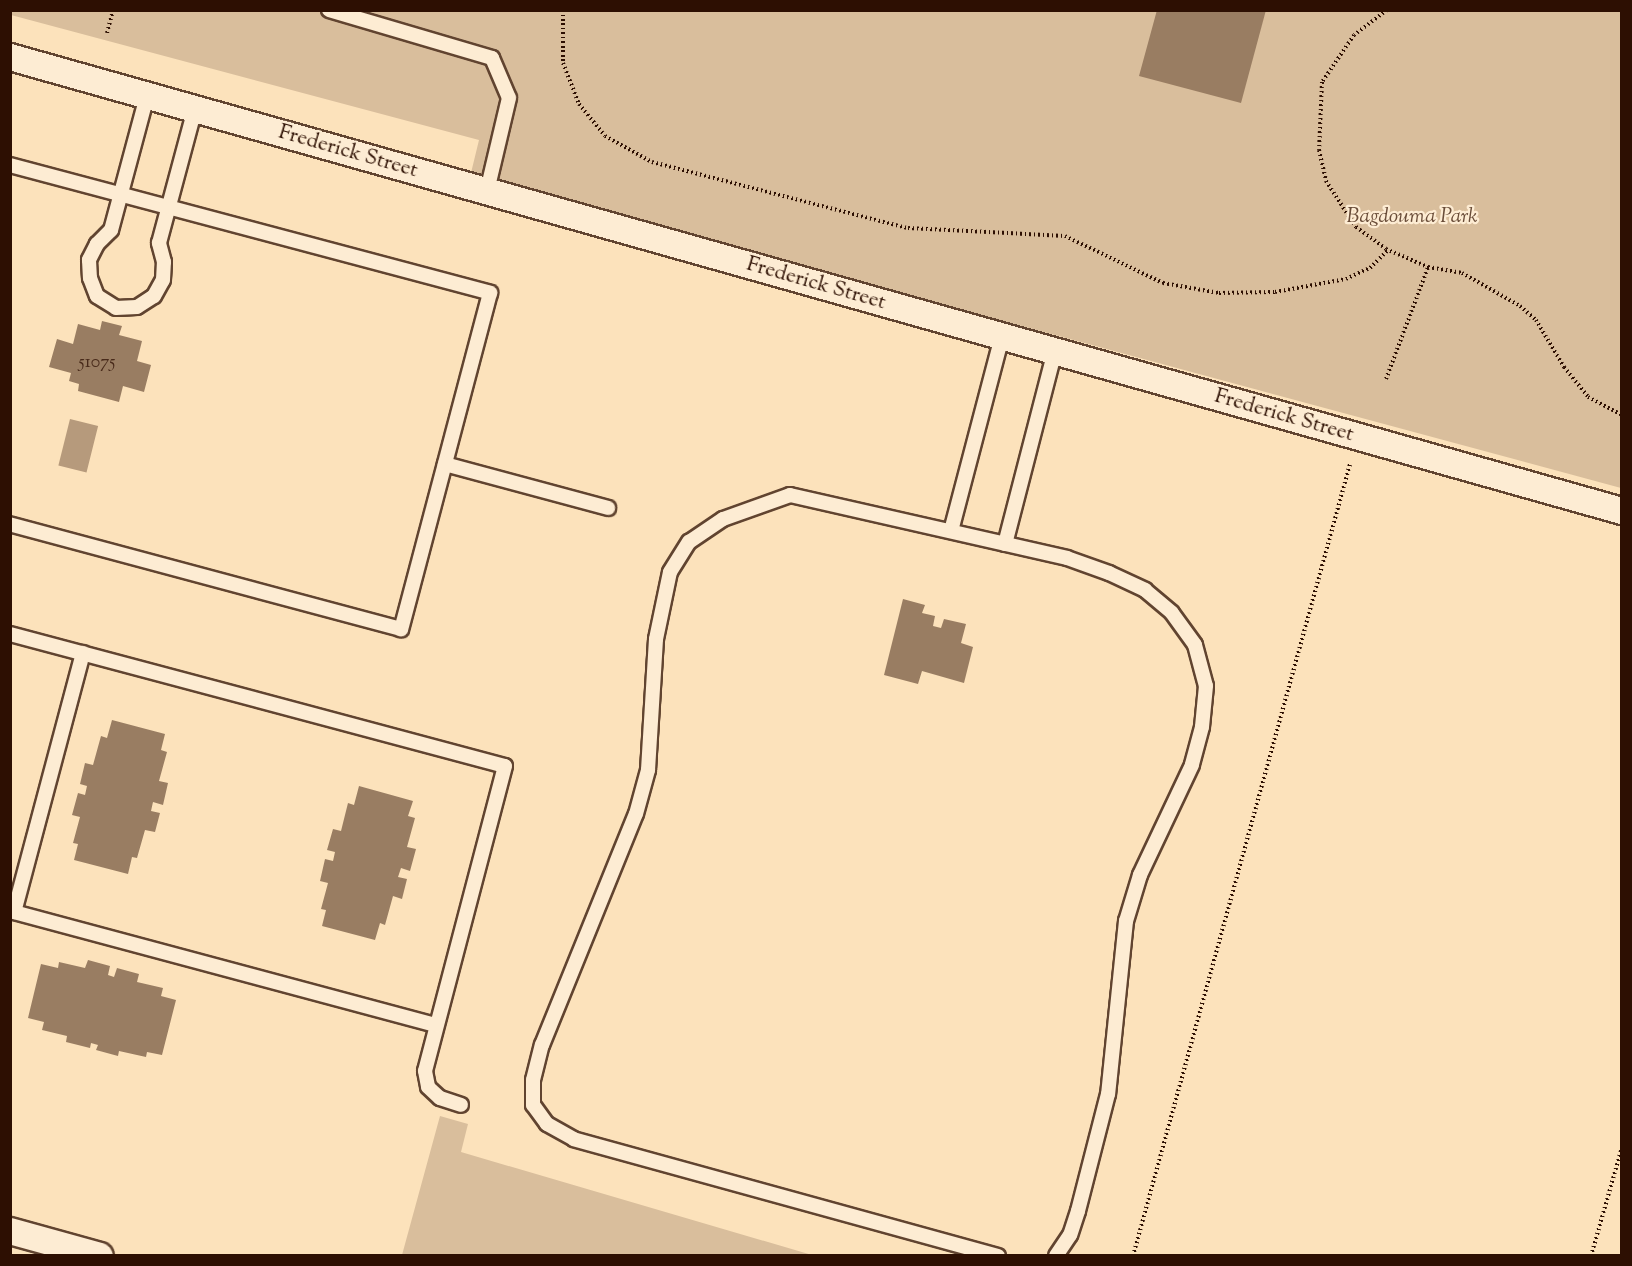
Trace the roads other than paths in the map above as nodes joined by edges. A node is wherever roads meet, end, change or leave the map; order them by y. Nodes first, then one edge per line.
1 (329, 10) edge
2 (10, 57) edge
3 (147, 96) junction
4 (195, 109) junction
5 (10, 165) edge
6 (487, 191) junction
7 (121, 194) junction
8 (169, 207) junction
9 (1002, 337) junction
10 (1055, 351) junction
11 (445, 464) junction
12 (608, 508) dead end
13 (1622, 511) edge
14 (10, 524) edge
15 (951, 531) junction
16 (1005, 544) junction
17 (10, 634) edge
18 (83, 653) junction
19 (436, 1025) junction
20 (461, 1105) dead end
21 (10, 1232) edge
22 (100, 1256) edge
23 (998, 1256) edge
24 (1056, 1256) edge

1 - 6 lane
2 - 3 street, Frederick Street
3 - 4 street, Frederick Street
3 - 7 lane
4 - 6 street, Frederick Street
4 - 8 lane
5 - 7 lane
6 - 9 street, Frederick Street
7 - 8 lane
7 - 8 lane
8 - 11 lane
9 - 10 street, Frederick Street
9 - 15 lane
10 - 13 street, Frederick Street
10 - 16 lane
11 - 12 lane
11 - 14 lane
15 - 16 lane
15 - 23 lane
16 - 24 lane
17 - 18 lane
18 - 19 lane
18 - 19 lane
19 - 20 lane
21 - 22 street

